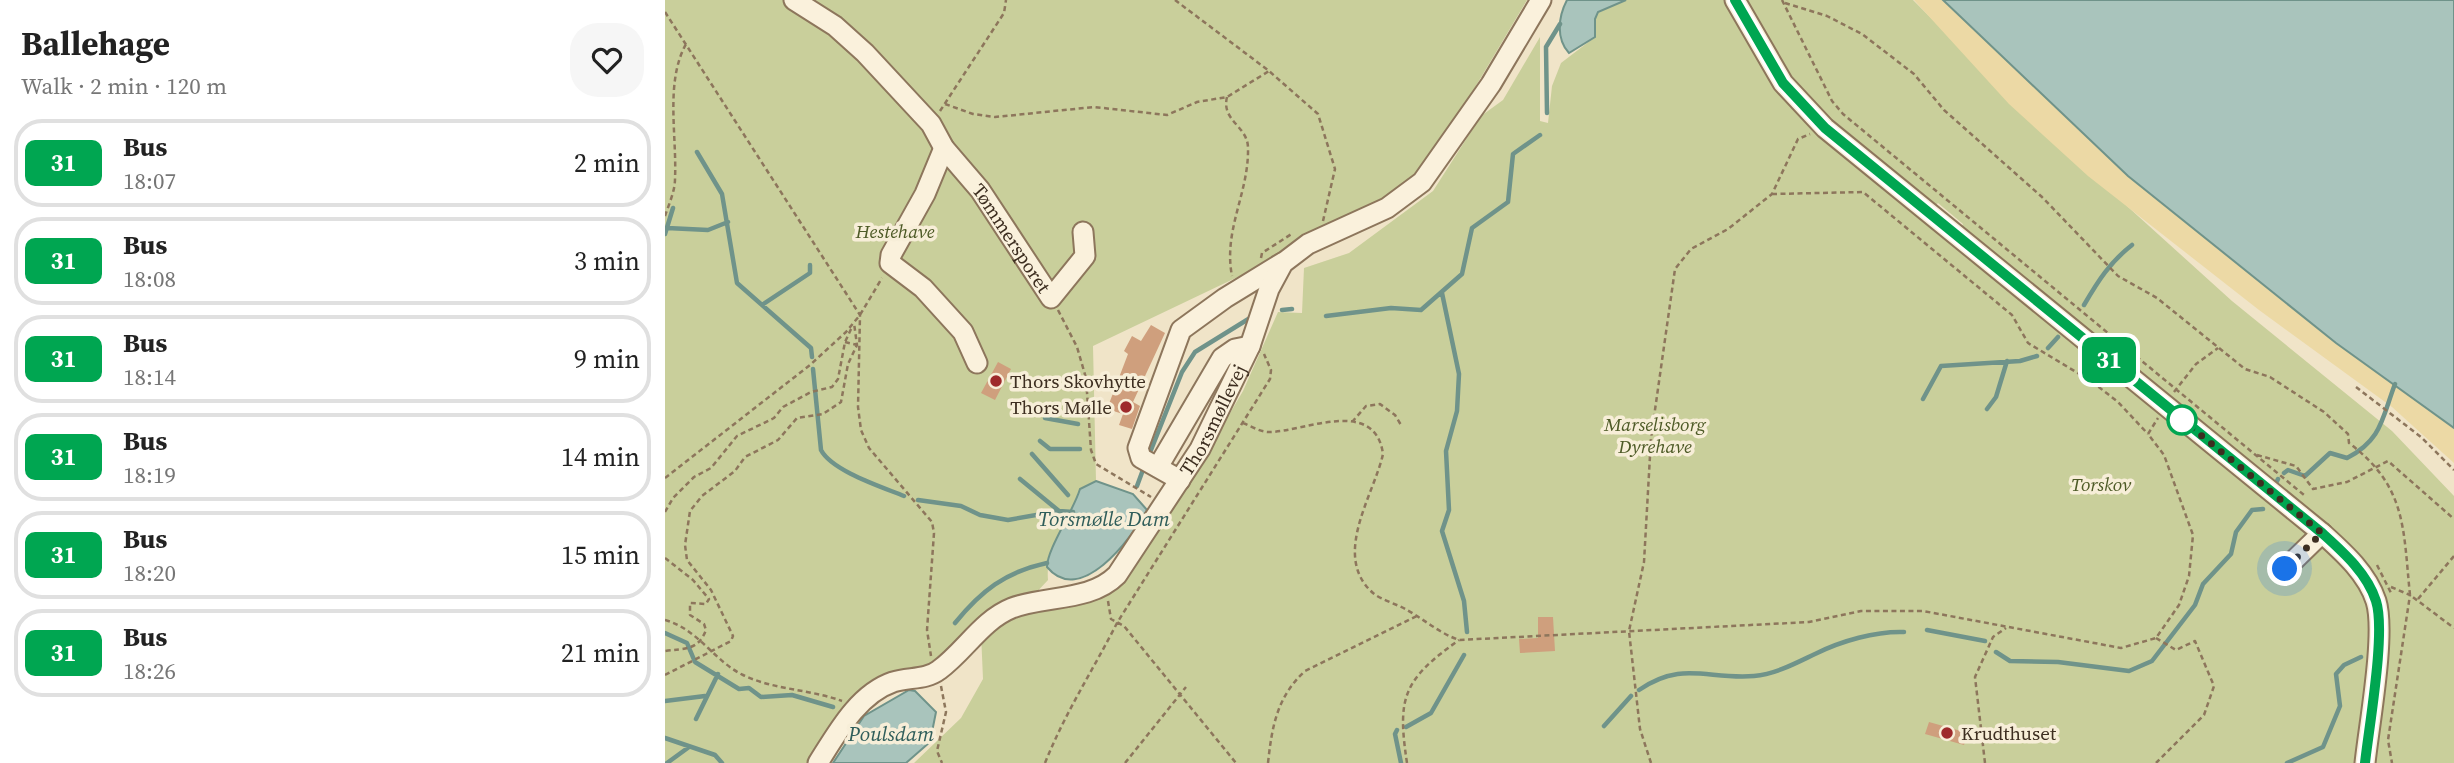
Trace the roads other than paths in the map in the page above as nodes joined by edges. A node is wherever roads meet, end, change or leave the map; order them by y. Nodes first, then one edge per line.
1 (794, 0) edge
2 (1541, 0) edge
3 (1735, 0) edge
4 (944, 148) junction
5 (1083, 233) dead end
6 (1283, 263) junction
7 (1254, 336) junction
8 (977, 363) dead end
9 (1158, 467) junction
10 (1180, 480) junction
11 (2322, 533) junction
12 (2285, 569) dead end
13 (818, 763) edge
14 (2365, 763) edge

1 - 4 street, Tømmersporet
2 - 6 street
3 - 11 street
4 - 5 street, Tømmersporet
4 - 8 street
6 - 7 street, Thorsmøllevej
6 - 9 street
7 - 9 street
7 - 10 street, Thorsmøllevej
9 - 10 street
10 - 13 street, Thorsmøllevej
11 - 12 street
11 - 14 street

